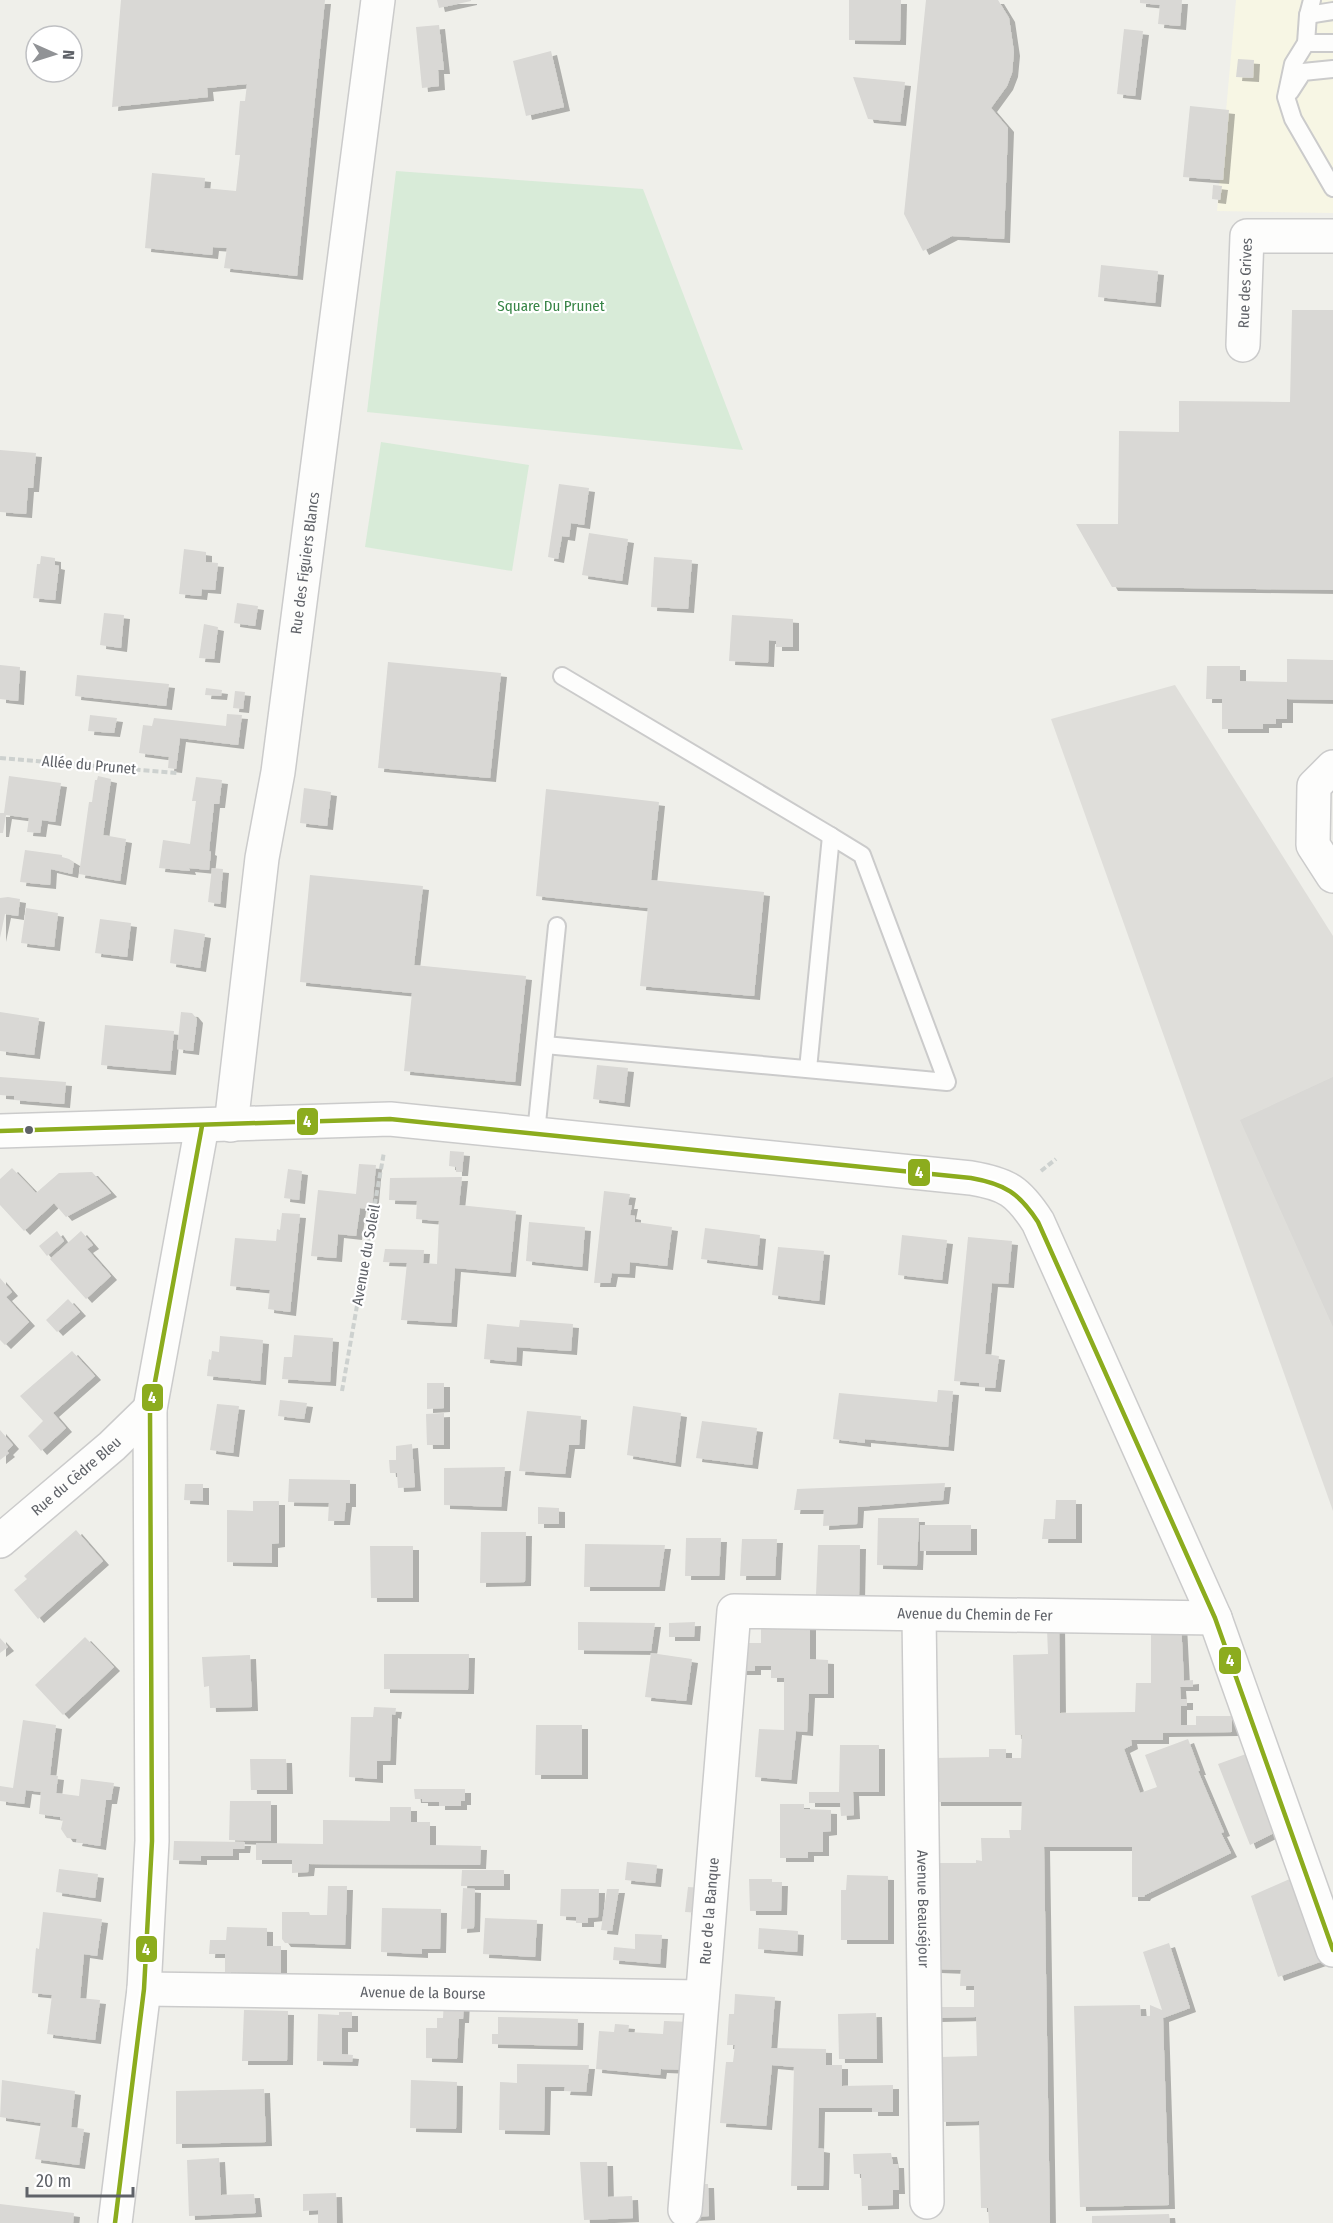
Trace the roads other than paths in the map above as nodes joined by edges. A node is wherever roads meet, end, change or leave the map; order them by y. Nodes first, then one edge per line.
1 (378, 0) edge
2 (1310, 8) edge
3 (1333, 11) edge
4 (1306, 43) junction
5 (1333, 43) edge
6 (1333, 69) edge
7 (1286, 97) junction
8 (1333, 188) edge
9 (1333, 236) edge
10 (1243, 345) dead end
11 (562, 676) dead end
12 (1333, 767) edge
13 (831, 836) junction
14 (1333, 876) edge
15 (557, 926) dead end
16 (545, 1045) junction
17 (808, 1069) junction
18 (216, 1125) junction
19 (0, 1131) edge
20 (536, 1133) junction
21 (150, 1409) junction
22 (0, 1541) edge
23 (734, 1611) joint
24 (919, 1615) junction
25 (1215, 1618) junction
26 (1333, 1950) edge
27 (144, 1989) junction
28 (702, 1997) junction
29 (927, 2202) dead end
30 (685, 2210) dead end
31 (115, 2223) edge

1 - 18 street, Rue des Figuiers Blancs
2 - 3 lane
2 - 4 lane
4 - 5 lane
4 - 7 lane
6 - 7 lane
7 - 8 lane
9 - 10 street, Rue des Grives
11 - 13 lane
12 - 14 street
13 - 17 lane
13 - 17 lane
15 - 16 lane
16 - 17 lane
16 - 20 lane
18 - 19 street
18 - 20 street
18 - 21 street, Rue des Figuiers Blancs
20 - 25 street
21 - 22 street, Rue du Cèdre Bleu
21 - 27 street, Rue des Figuiers Blancs
23 - 24 street, Avenue du Chemin de Fer
23 - 28 street, Rue de la Banque
24 - 25 street, Avenue du Chemin de Fer
24 - 29 street, Avenue Beauséjour
25 - 26 street
27 - 28 street, Avenue de la Bourse
27 - 31 street, Rue des Figuiers Blancs
28 - 30 street, Rue de la Banque

